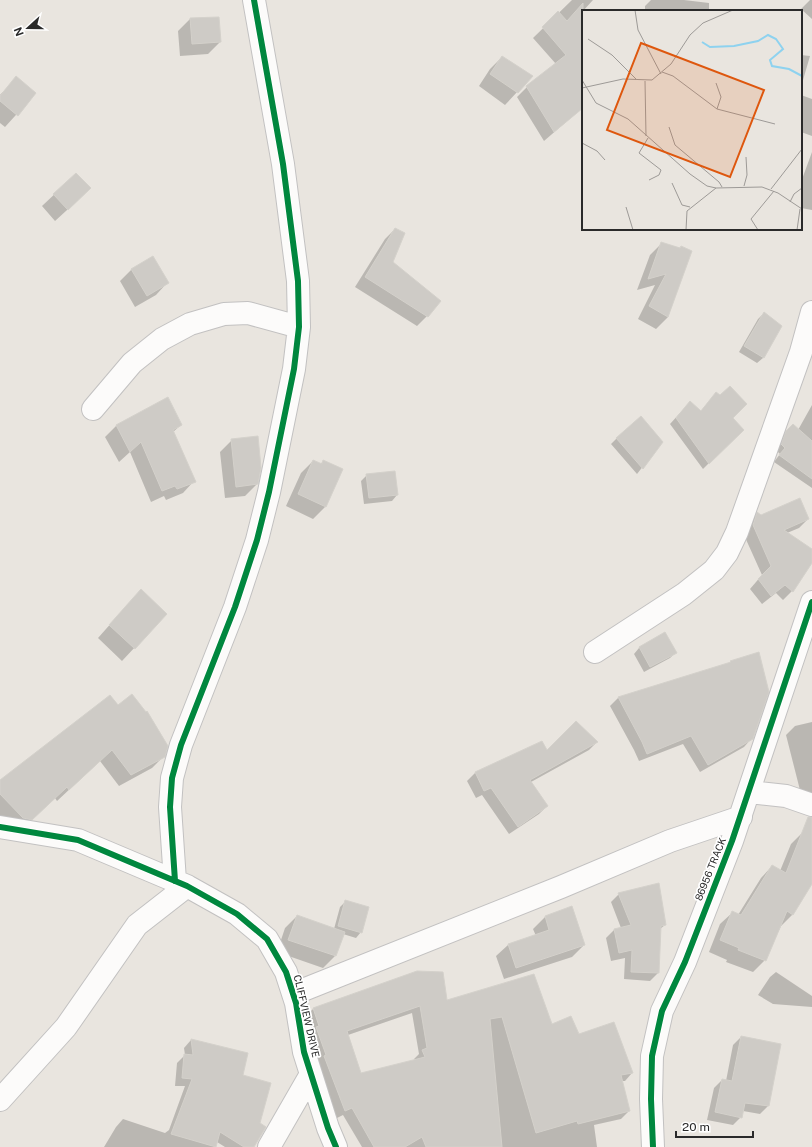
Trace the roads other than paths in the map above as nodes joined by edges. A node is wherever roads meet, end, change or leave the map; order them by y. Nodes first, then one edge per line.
1 (254, 0) edge
2 (812, 312) edge
3 (299, 327) junction
4 (93, 409) dead end
5 (812, 602) edge
6 (595, 652) dead end
7 (749, 792) junction
8 (812, 805) edge
9 (741, 817) junction
10 (0, 827) edge
11 (181, 883) junction
12 (293, 994) junction
13 (311, 1074) junction
14 (0, 1100) edge
15 (269, 1147) edge
16 (336, 1147) edge
17 (653, 1147) edge

1 - 3 street
2 - 6 street
3 - 4 street
3 - 11 street
5 - 7 street, 86956 TRACK
7 - 8 street
7 - 9 street, 86956 TRACK
9 - 12 street
9 - 17 street, 86956 TRACK
10 - 11 street, CLIFFVIEW DRIVE
11 - 12 street, CLIFFVIEW DRIVE
11 - 14 street
12 - 13 street, CLIFFVIEW DRIVE
13 - 15 street
13 - 16 street, CLIFFVIEW DRIVE

